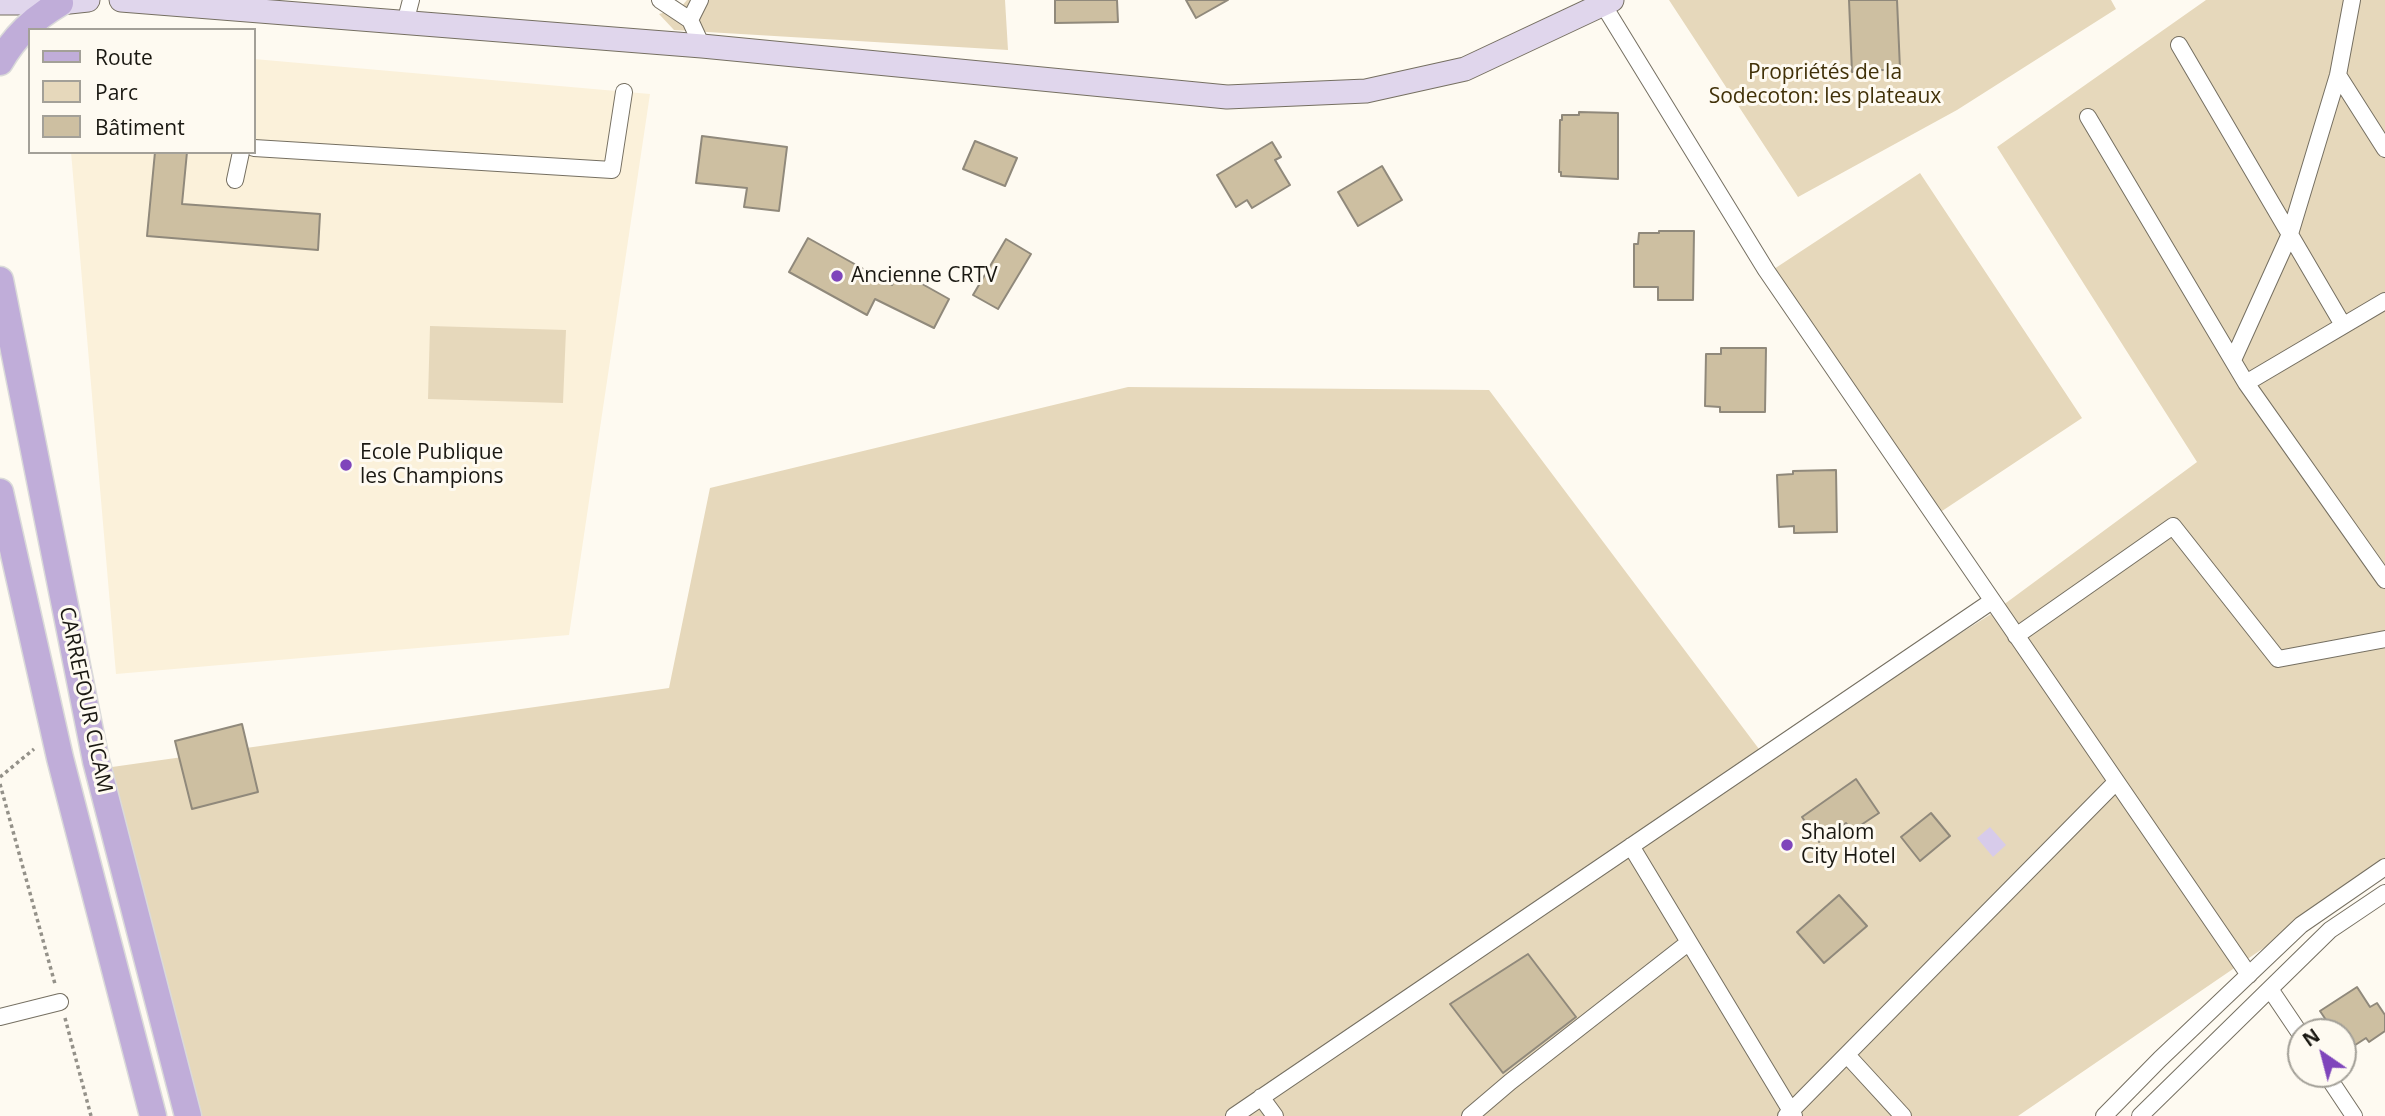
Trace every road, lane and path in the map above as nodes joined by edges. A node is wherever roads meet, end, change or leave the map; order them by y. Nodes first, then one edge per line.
1 (88, 0) edge
2 (121, 0) edge
3 (411, 0) edge
4 (660, 0) edge
5 (700, 0) edge
6 (2352, 0) edge
7 (0, 3) edge
8 (60, 3) junction
9 (1608, 3) edge
10 (690, 20) junction
11 (405, 23) junction
12 (2179, 45) dead end
13 (702, 46) junction
14 (0, 62) edge
15 (2338, 75) junction
16 (624, 92) dead end
17 (2088, 117) dead end
18 (256, 148) edge
19 (2385, 149) edge
20 (241, 154) edge
21 (235, 180) dead end
22 (2290, 234) junction
23 (0, 280) edge
24 (2385, 301) edge
25 (2343, 326) junction
26 (2232, 360) junction
27 (2246, 383) junction
28 (0, 492) edge
29 (2385, 580) edge
30 (1992, 601) junction
31 (2016, 636) junction
32 (2385, 639) edge
33 (54, 733) junction
34 (0, 777) edge
35 (2116, 782) junction
36 (0, 784) edge
37 (1631, 846) junction
38 (2385, 867) edge
39 (2385, 893) edge
40 (1688, 943) junction
41 (2249, 975) junction
42 (2270, 989) junction
43 (60, 1002) junction
44 (0, 1017) edge
45 (2290, 1018) edge
46 (1847, 1055) junction
47 (2335, 1088) edge
48 (1261, 1097) junction
49 (1790, 1114) edge
50 (91, 1116) edge
51 (153, 1116) edge
52 (188, 1116) edge
53 (1234, 1116) edge
54 (1275, 1116) edge
55 (1471, 1116) edge
56 (1903, 1116) edge
57 (2104, 1116) edge
58 (2140, 1116) edge
59 (2354, 1116) edge

1 - 8 street
2 - 11 street
3 - 11 street
4 - 10 street
5 - 10 street
6 - 15 street
7 - 8 street
8 - 14 main road
9 - 13 street
9 - 30 street
10 - 13 street
11 - 13 street
12 - 22 street
15 - 19 street
15 - 22 street
16 - 18 street
17 - 26 street
20 - 21 street
22 - 25 street
22 - 26 street
23 - 52 main road, CARREFOUR CICAM
24 - 25 street
25 - 27 street
26 - 27 street
27 - 29 street
28 - 33 main road
30 - 31 street
30 - 37 street
31 - 32 street
31 - 35 street
33 - 34 path
33 - 51 main road
35 - 41 street
35 - 46 street
36 - 43 path
37 - 40 street
37 - 48 street
38 - 41 street
39 - 42 street
40 - 49 street
40 - 55 street
41 - 57 street
42 - 45 street
42 - 58 street
43 - 44 street
43 - 50 path
46 - 49 street
46 - 56 street
47 - 59 street
48 - 53 street
48 - 54 street

